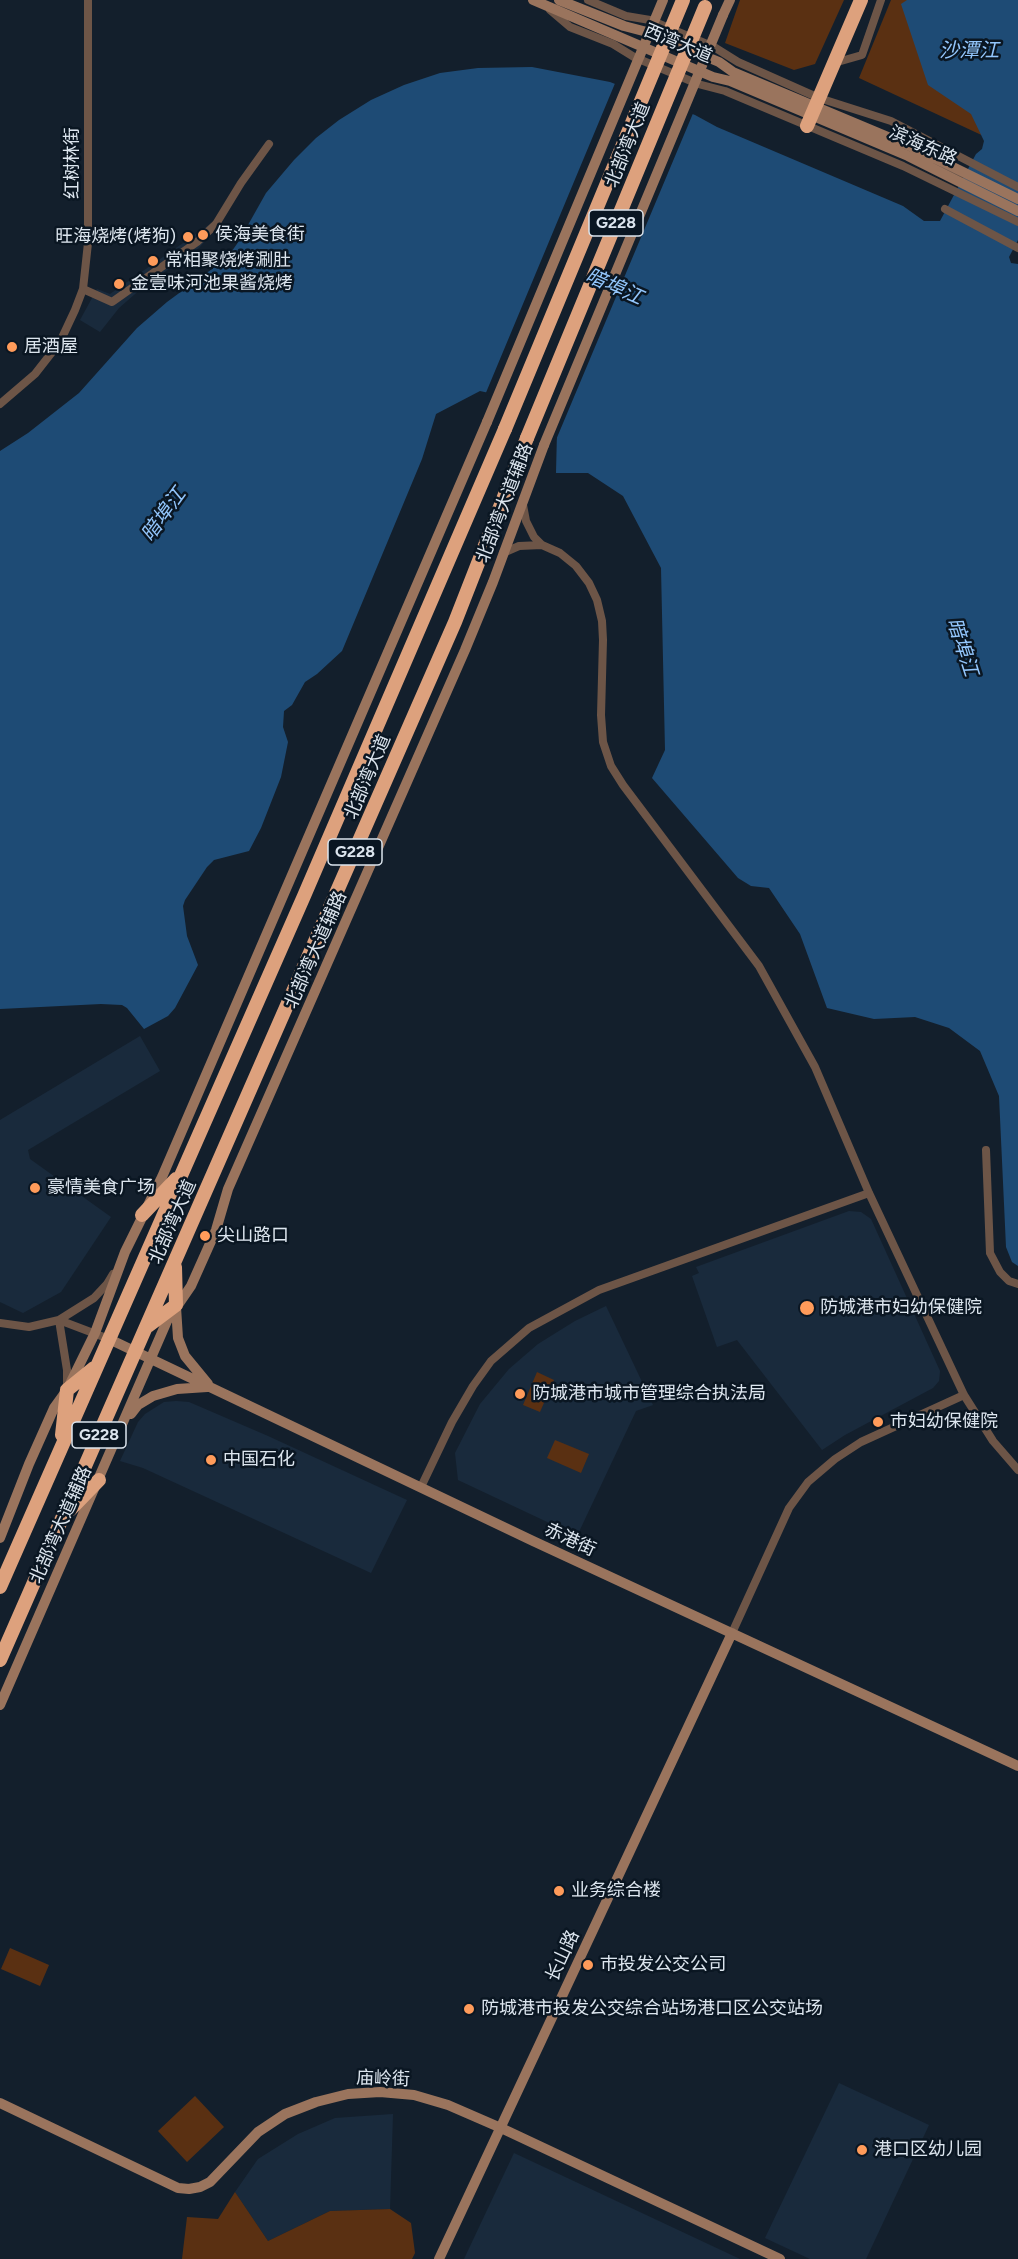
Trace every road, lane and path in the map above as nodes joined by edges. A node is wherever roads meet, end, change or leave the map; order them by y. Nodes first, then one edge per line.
1 (88, 0) edge
2 (533, 0) edge
3 (559, 0) edge
4 (588, 0) edge
5 (663, 0) edge
6 (683, 0) edge
7 (730, 0) edge
8 (861, 0) edge
9 (881, 0) edge
10 (707, 2) edge
11 (834, 63) junction
12 (813, 111) junction
13 (269, 144) dead end
14 (963, 177) junction
15 (1018, 187) edge
16 (1018, 199) edge
17 (945, 209) dead end
18 (1018, 211) edge
19 (1018, 222) edge
20 (1016, 246) edge
21 (83, 289) junction
22 (0, 404) edge
23 (522, 500) junction
24 (542, 545) junction
25 (502, 554) junction
26 (986, 1150) dead end
27 (183, 1170) junction
28 (869, 1194) junction
29 (142, 1215) junction
30 (125, 1252) junction
31 (175, 1262) junction
32 (1018, 1284) edge
33 (176, 1305) junction
34 (59, 1320) junction
35 (0, 1323) edge
36 (146, 1327) junction
37 (95, 1333) junction
38 (109, 1339) junction
39 (136, 1352) junction
40 (152, 1359) junction
41 (98, 1365) junction
42 (210, 1387) junction
43 (67, 1390) junction
44 (964, 1395) junction
45 (125, 1421) junction
46 (61, 1449) junction
47 (1018, 1470) edge
48 (99, 1480) junction
49 (421, 1487) junction
50 (62, 1518) junction
51 (0, 1538) edge
52 (0, 1587) edge
53 (732, 1633) junction
54 (0, 1660) edge
55 (0, 1705) edge
56 (1018, 1766) edge
57 (0, 2103) edge
58 (501, 2128) junction
59 (439, 2259) edge
60 (780, 2259) edge

1 - 21 street, 红树林街
2 - 12 main road, 西湾大道
3 - 12 main road, 西湾大道
4 - 12 street
5 - 29 main road, bridge
6 - 27 highway, 北部湾大道 / G228, bridge
7 - 23 main road, 北部湾大道辅路, bridge
8 - 11 highway
9 - 11 street
10 - 31 highway, 北部湾大道 / G228, bridge
11 - 12 highway
12 - 14 main road, 滨海东路
12 - 14 street
13 - 21 street
14 - 15 street
14 - 16 main road, 滨海东路
14 - 18 main road, 滨海东路
14 - 19 street
17 - 20 street
21 - 22 street, 红树林街
23 - 24 street
23 - 25 main road, 北部湾大道辅路
24 - 25 street
24 - 28 street
25 - 33 main road, 北部湾大道辅路
26 - 32 street
27 - 29 highway
27 - 38 highway, 北部湾大道 / G228
28 - 44 street
28 - 49 street
29 - 30 main road
30 - 34 street
30 - 37 main road
31 - 33 highway
31 - 36 highway, 北部湾大道 / G228
33 - 36 highway
33 - 40 main road, 北部湾大道辅路
33 - 42 main road
34 - 35 street
34 - 37 street
34 - 43 street
36 - 39 highway, 北部湾大道 / G228
37 - 38 street
37 - 43 main road
38 - 39 main road, 赤港街
38 - 41 highway, 北部湾大道 / G228
39 - 40 main road, 赤港街
39 - 50 highway, 北部湾大道 / G228
40 - 42 main road, 赤港街
40 - 45 main road, 北部湾大道辅路
41 - 43 highway
41 - 46 highway, 北部湾大道 / G228
42 - 45 main road
42 - 49 main road, 赤港街
43 - 46 highway
43 - 51 main road
44 - 47 street
44 - 53 street
45 - 48 main road, 北部湾大道辅路
46 - 52 highway, 北部湾大道 / G228
48 - 50 highway
48 - 55 main road, 北部湾大道辅路
49 - 53 main road, 赤港街
50 - 54 highway, 北部湾大道 / G228
53 - 56 main road, 赤港街
53 - 58 main road, 长山路
57 - 58 main road, 庙岭街
58 - 59 main road, 长山路
58 - 60 main road, 庙岭街

